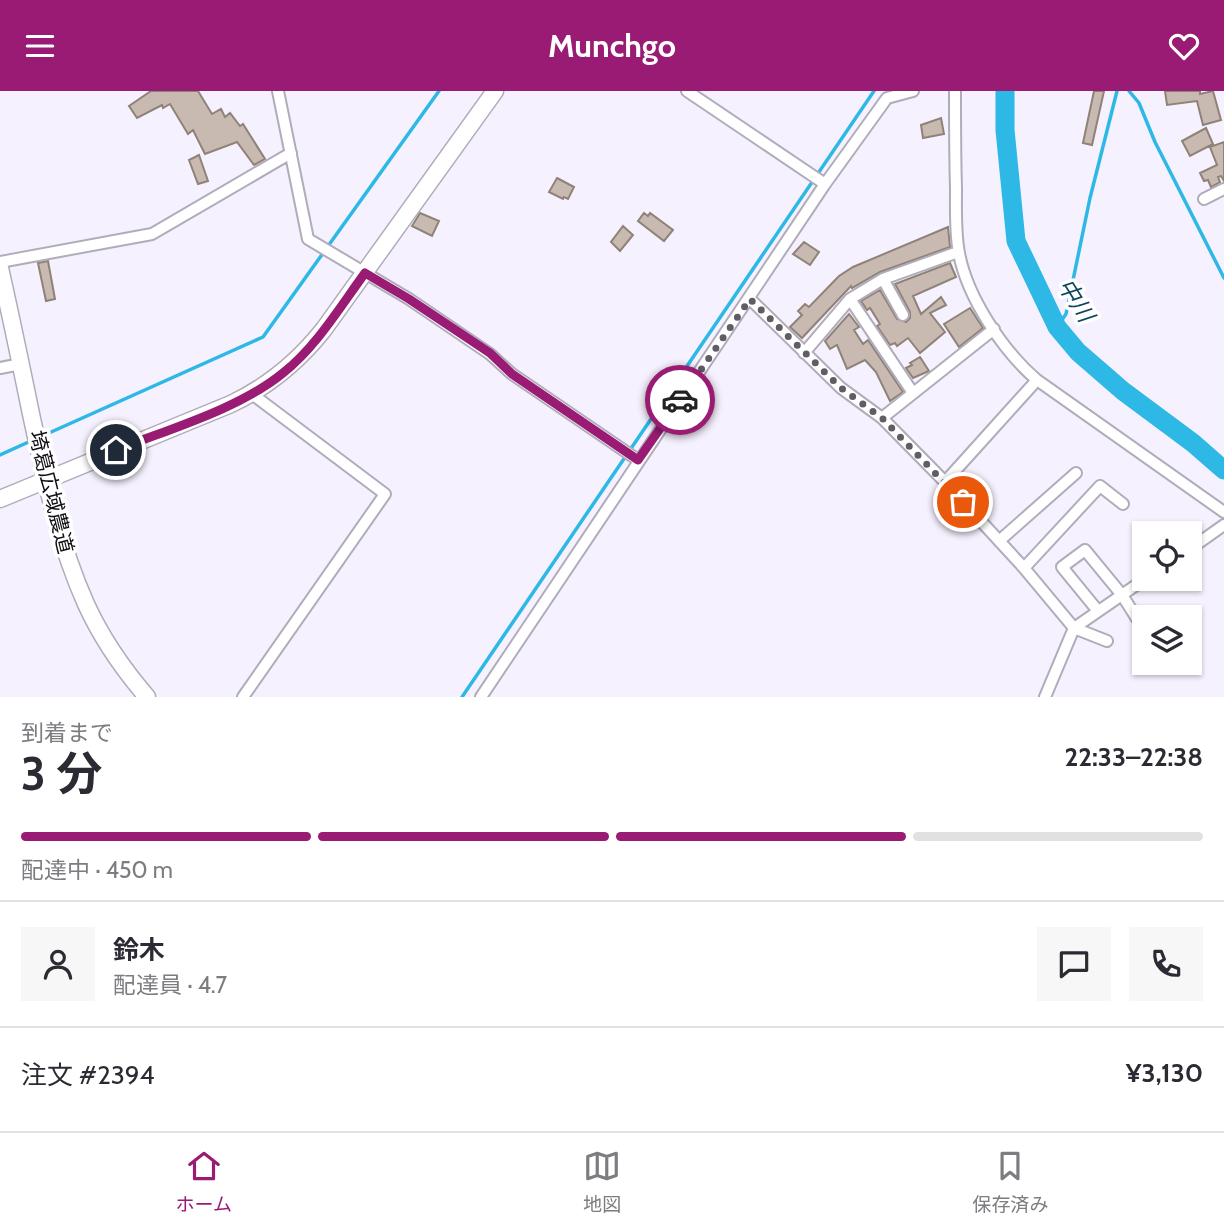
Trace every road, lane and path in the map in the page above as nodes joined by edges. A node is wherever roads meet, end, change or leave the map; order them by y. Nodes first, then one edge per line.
1 (278, 91) edge
2 (495, 91) edge
3 (687, 91) edge
4 (913, 91) edge
5 (955, 91) edge
6 (291, 153) junction
7 (825, 184) junction
8 (1224, 189) edge
9 (1204, 198) dead end
10 (958, 252) junction
11 (0, 262) edge
12 (0, 268) edge
13 (365, 273) junction
14 (883, 279) junction
15 (750, 299) junction
16 (850, 299) junction
17 (903, 315) dead end
18 (994, 329) junction
19 (804, 352) junction
20 (21, 364) junction
21 (0, 368) edge
22 (1037, 380) junction
23 (913, 393) junction
24 (252, 394) junction
25 (882, 418) junction
26 (638, 460) junction
27 (1076, 473) dead end
28 (45, 479) junction
29 (945, 482) junction
30 (0, 499) edge
31 (1123, 504) dead end
32 (1224, 512) edge
33 (1224, 526) edge
34 (999, 541) junction
35 (1202, 541) edge
36 (1024, 568) junction
37 (1132, 588) edge
38 (1122, 595) junction
39 (1098, 611) junction
40 (1132, 611) edge
41 (1074, 628) junction
42 (1107, 641) dead end
43 (147, 697) edge
44 (243, 697) edge
45 (481, 697) edge
46 (1045, 697) edge

1 - 6 street
2 - 13 main road
3 - 7 street
4 - 7 street
5 - 10 street
6 - 11 street
6 - 13 street
7 - 15 street
8 - 9 street
10 - 14 street
10 - 18 street
12 - 20 main road, 埼葛広域農道
13 - 24 main road
13 - 26 street
14 - 16 street
14 - 17 street
15 - 19 street
15 - 26 street
16 - 19 street
16 - 23 street
18 - 22 street
18 - 23 street
19 - 25 street
20 - 21 street
20 - 28 main road, 埼葛広域農道
22 - 29 street
22 - 32 street
23 - 25 street
24 - 28 main road
24 - 44 street
25 - 29 street
26 - 45 street
27 - 34 street
28 - 30 main road
28 - 43 main road, 埼葛広域農道
29 - 34 street
31 - 36 street
33 - 35 street
34 - 36 street
36 - 41 street
37 - 38 street
38 - 39 street
38 - 39 street
38 - 40 street
39 - 41 street
41 - 42 street
41 - 46 street

